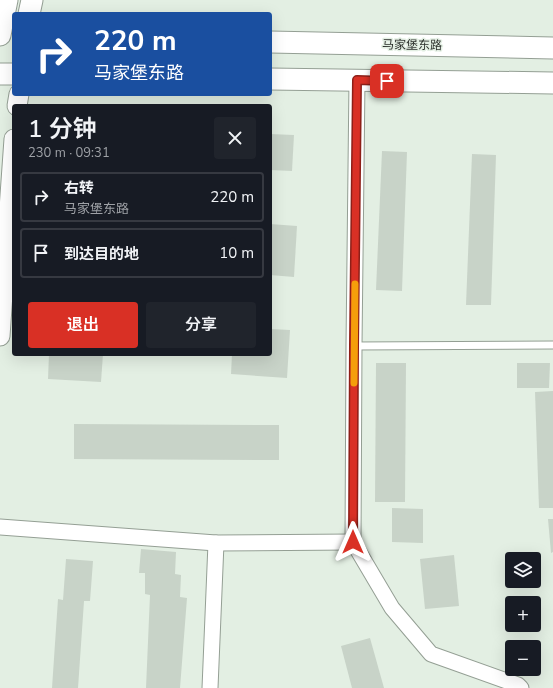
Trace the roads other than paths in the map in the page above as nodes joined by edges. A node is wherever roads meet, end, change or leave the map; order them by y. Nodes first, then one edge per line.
1 (7, 0) edge
2 (32, 0) edge
3 (29, 12) edge
4 (0, 36) edge
5 (12, 37) edge
6 (272, 42) edge
7 (553, 48) edge
8 (0, 74) edge
9 (12, 74) edge
10 (272, 79) edge
11 (357, 80) junction
12 (553, 83) edge
13 (12, 167) edge
14 (0, 336) edge
15 (553, 345) edge
16 (354, 346) junction
17 (0, 527) edge
18 (353, 542) junction
19 (216, 543) junction
20 (210, 688) edge
21 (521, 688) edge

1 - 4 main road
2 - 3 main road
4 - 5 main road
6 - 7 main road, 马家堡东路
8 - 9 main road
10 - 11 main road
11 - 12 main road
11 - 16 street
13 - 14 street
15 - 16 lane
16 - 18 street
17 - 19 street
18 - 19 street
18 - 21 street
19 - 20 street

